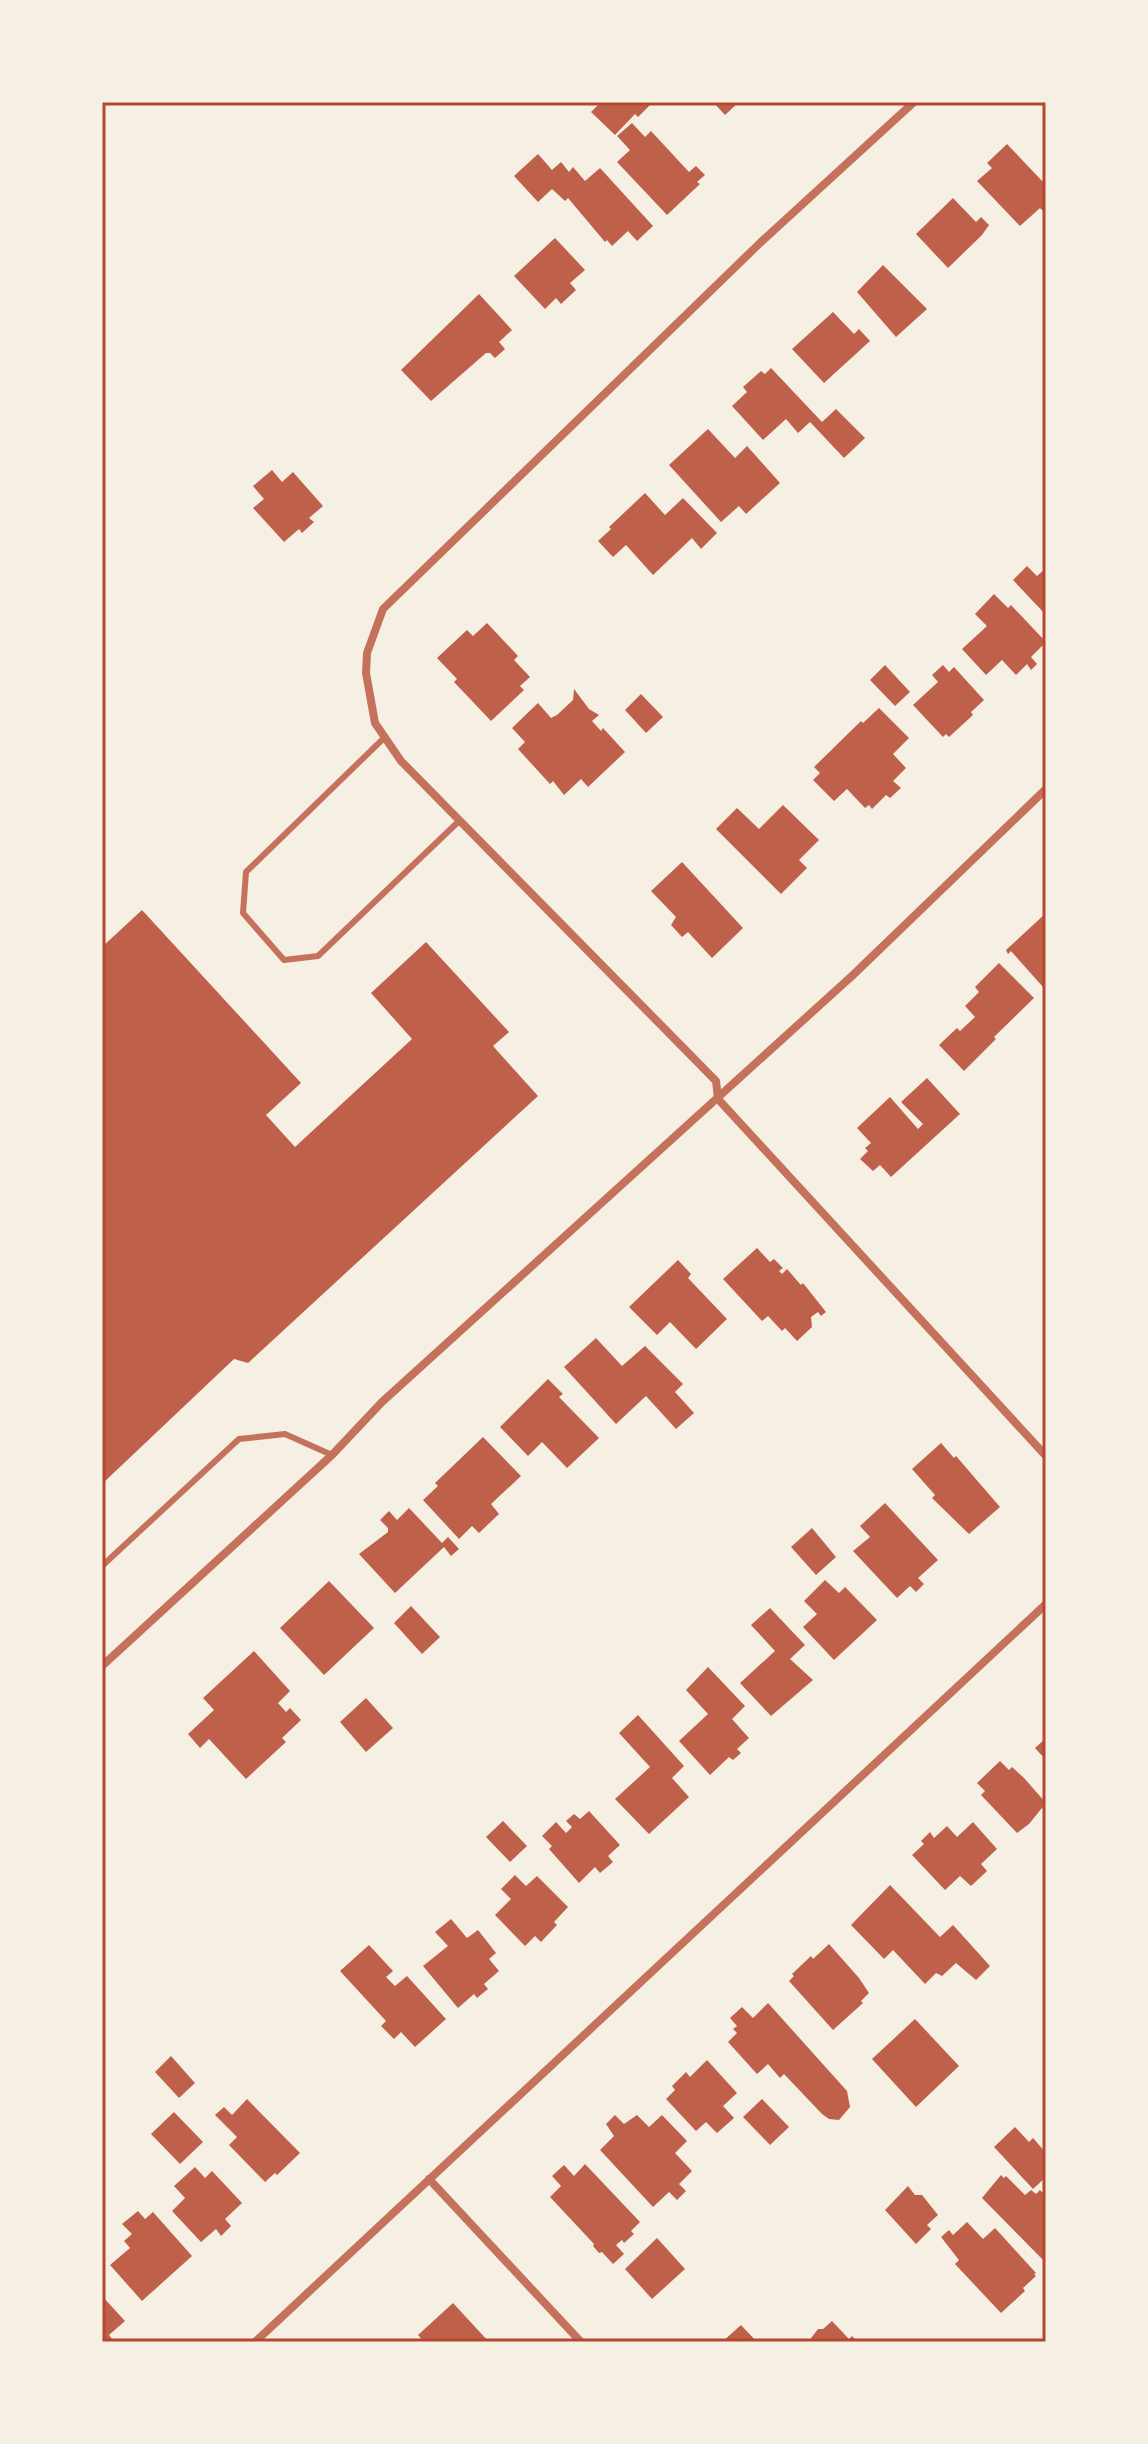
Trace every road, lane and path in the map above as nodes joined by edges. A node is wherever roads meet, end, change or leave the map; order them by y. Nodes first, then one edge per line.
1 (914, 102) edge
2 (385, 737) junction
3 (1046, 789) edge
4 (458, 822) junction
5 (718, 1099) junction
6 (332, 1455) junction
7 (1046, 1456) edge
8 (102, 1566) edge
9 (1046, 1604) edge
10 (102, 1666) edge
11 (429, 2179) junction
12 (255, 2342) edge
13 (581, 2342) edge

1 - 2 street
2 - 4 street
2 - 4 lane
3 - 5 street
4 - 5 street
5 - 6 street
5 - 7 street
6 - 8 lane
6 - 10 street
9 - 11 street
11 - 12 street
11 - 13 street

